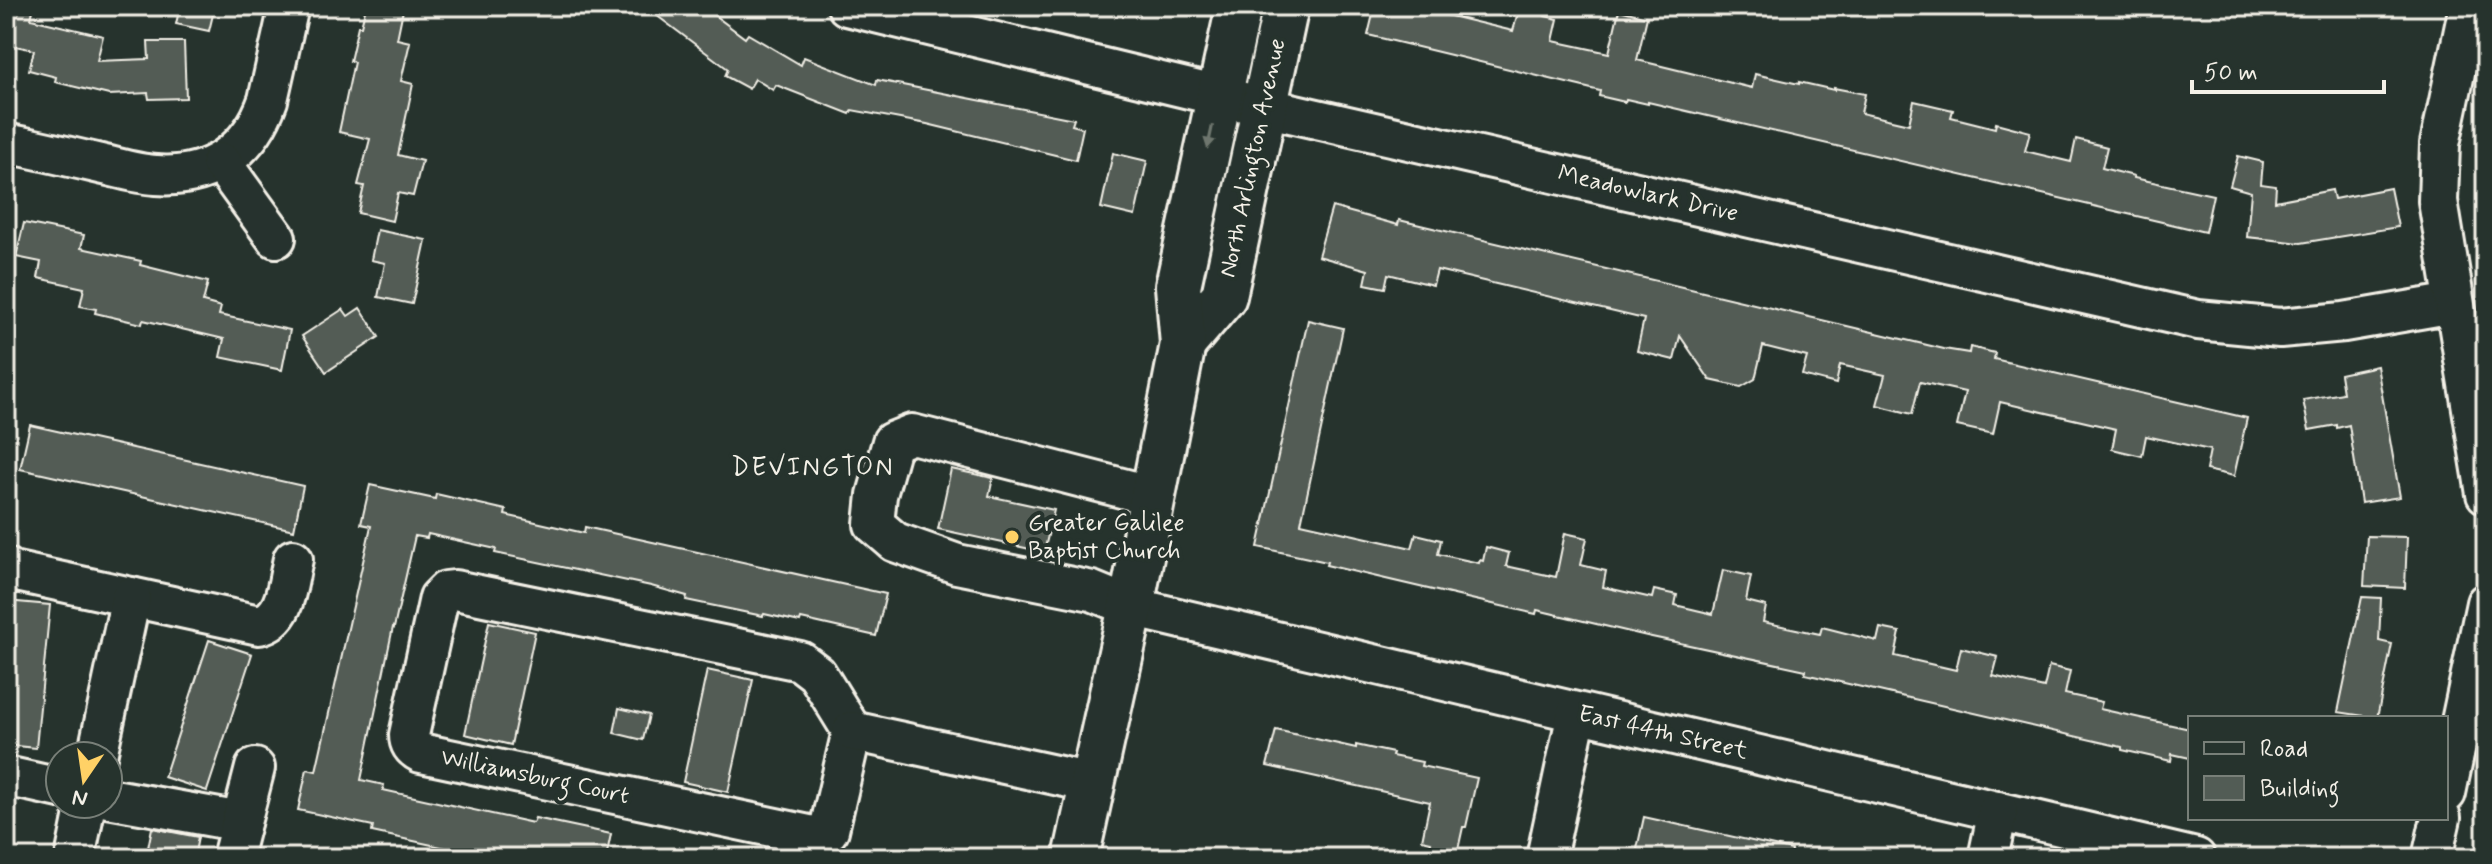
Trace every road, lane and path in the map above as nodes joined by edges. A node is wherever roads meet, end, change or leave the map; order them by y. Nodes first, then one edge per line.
1 (289, 6) edge
2 (847, 6) edge
3 (1239, 6) edge
4 (1286, 6) edge
5 (2469, 6) edge
6 (1219, 95) junction
7 (1264, 107) junction
8 (6, 143) edge
9 (221, 162) junction
10 (276, 238) dead end
11 (2454, 303) junction
12 (1183, 344) junction
13 (2486, 494) edge
14 (1153, 496) junction
15 (293, 559) dead end
16 (6, 567) edge
17 (131, 597) junction
18 (2486, 603) edge
19 (1131, 607) junction
20 (1577, 713) junction
21 (852, 731) junction
22 (100, 740) edge
23 (255, 768) dead end
24 (6, 776) edge
25 (1092, 783) junction
26 (44, 784) edge
27 (2448, 784) edge
28 (124, 803) edge
29 (1998, 811) junction
30 (83, 820) edge
31 (2441, 820) edge
32 (236, 840) edge
33 (75, 858) edge
34 (1076, 858) edge
35 (1546, 858) edge
36 (1988, 858) edge
37 (2196, 858) edge
38 (2432, 858) edge

1 - 9 street
2 - 6 street, Meadowlark Drive
3 - 6 main road, North Arlington Avenue
4 - 7 main road, North Arlington Avenue
5 - 11 street
6 - 7 street, Meadowlark Drive
6 -> 12 main road, North Arlington Avenue
7 - 11 street, Meadowlark Drive
7 - 12 main road, North Arlington Avenue
8 - 9 street
9 - 10 street
11 - 13 street
12 - 14 main road, North Arlington Avenue
14 - 19 main road, North Arlington Avenue
14 - 19 street, East 44th Street
15 - 17 street
16 - 17 street
17 - 22 street
18 - 27 street
19 - 20 street, East 44th Street
19 - 25 main road, North Arlington Avenue
20 - 29 street, East 44th Street
20 - 35 street
21 - 21 street, Williamsburg Court
21 - 25 street
23 - 32 street
24 - 26 street
25 - 34 main road, North Arlington Avenue
28 - 32 street
29 - 36 street
29 - 37 street, East 44th Street
30 - 33 street
31 - 38 street

